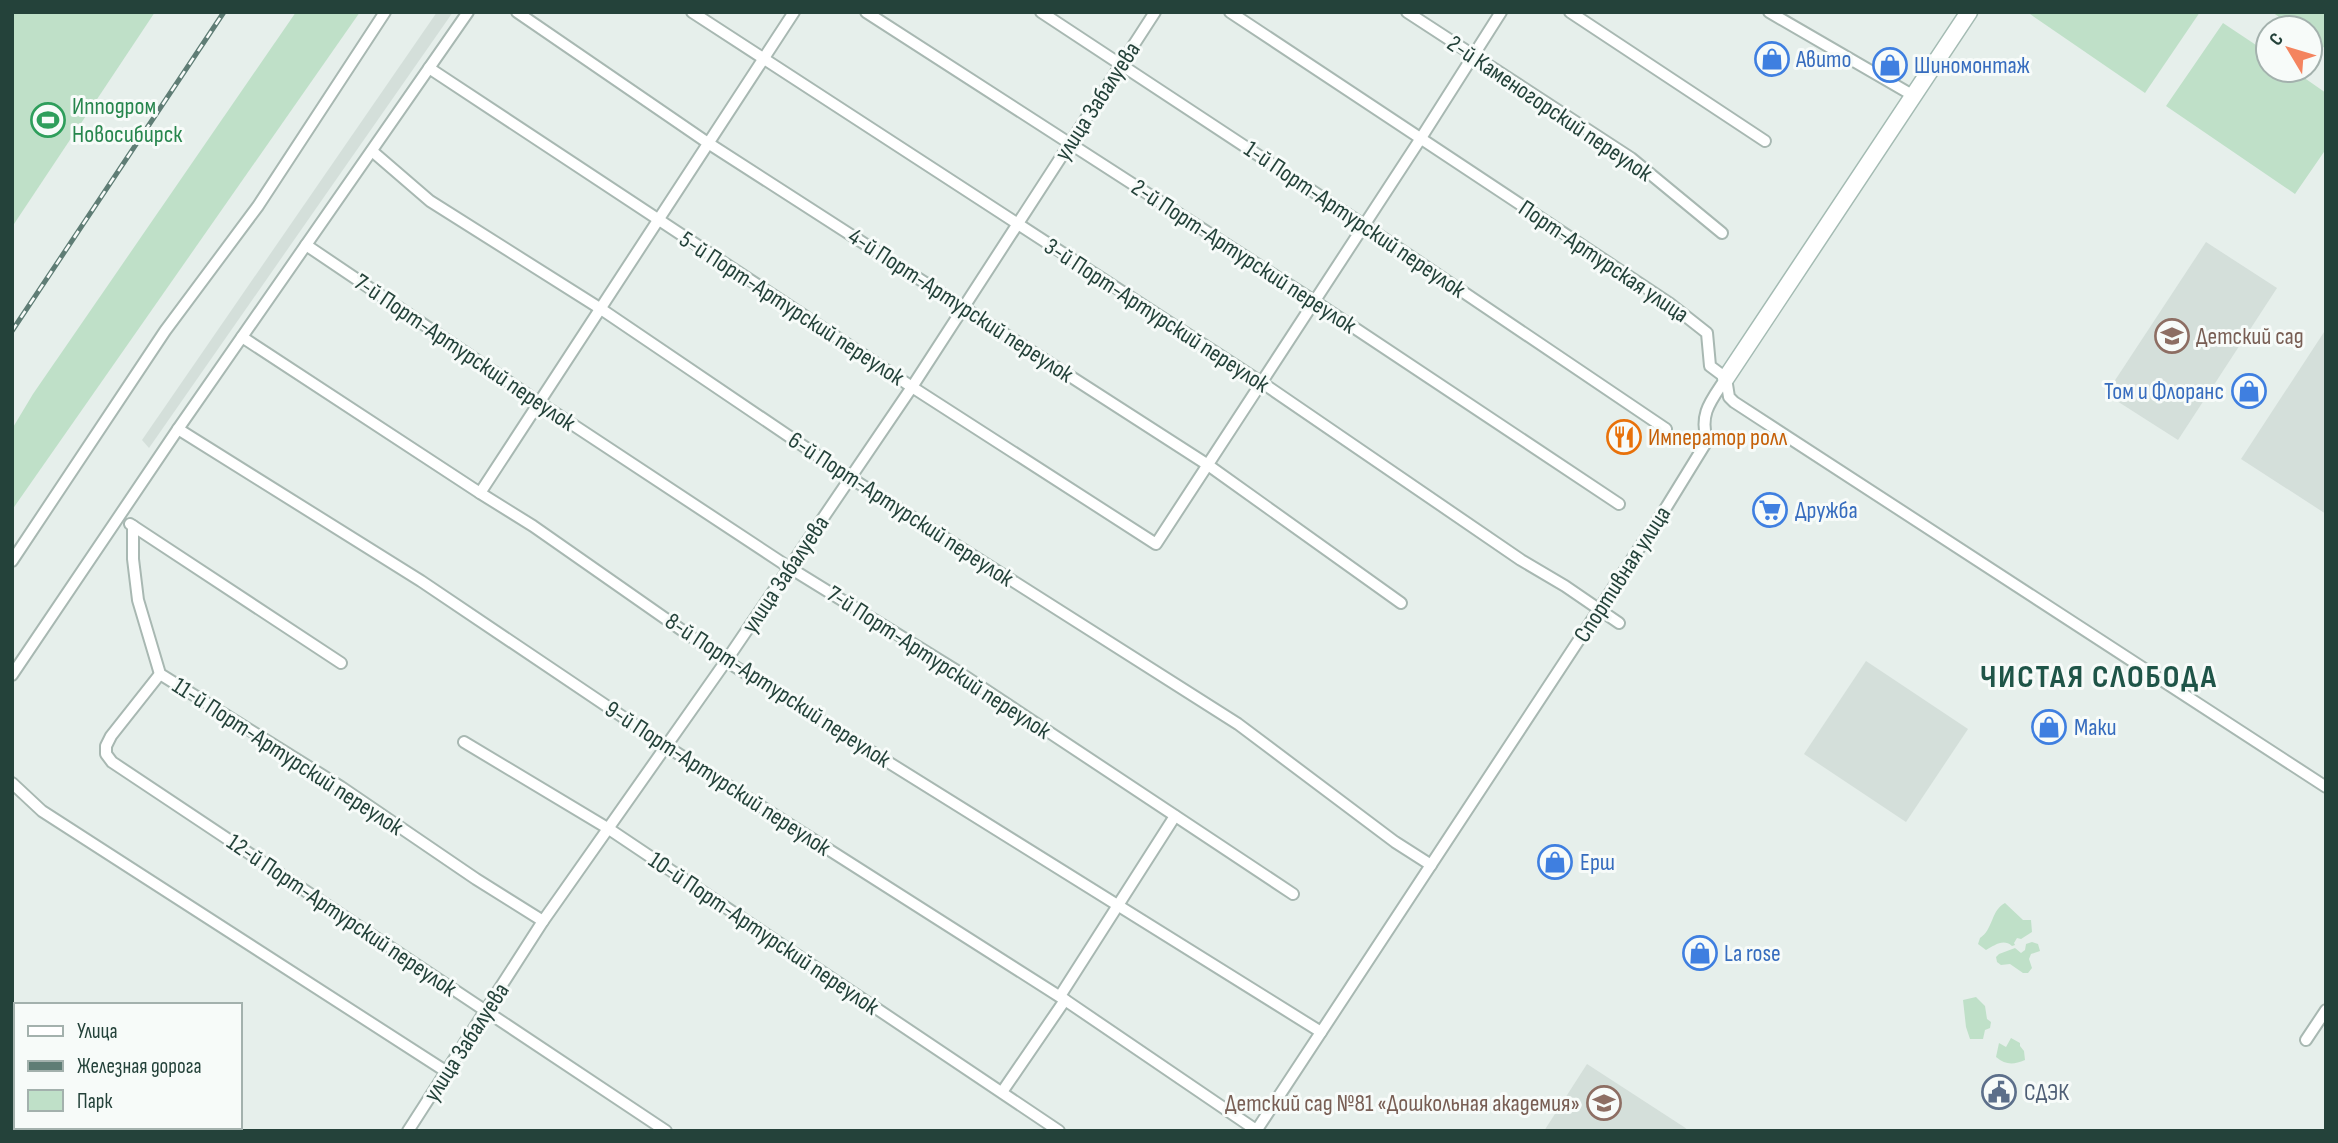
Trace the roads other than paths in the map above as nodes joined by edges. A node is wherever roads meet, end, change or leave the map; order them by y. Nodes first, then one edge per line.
1 (385, 12) edge
2 (468, 12) edge
3 (517, 12) edge
4 (692, 12) edge
5 (794, 12) edge
6 (866, 12) edge
7 (1041, 12) edge
8 (1155, 12) edge
9 (1230, 12) edge
10 (1408, 12) edge
11 (1501, 12) edge
12 (1570, 12) edge
13 (1769, 12) edge
14 (1969, 12) edge
15 (1473, 55) junction
16 (764, 60) junction
17 (1121, 64) junction
18 (429, 68) junction
19 (1914, 96) junction
20 (1421, 138) junction
21 (1765, 141) dead end
22 (708, 143) junction
23 (1070, 144) junction
24 (372, 151) junction
25 (659, 220) junction
26 (1017, 225) junction
27 (1364, 225) junction
28 (1723, 233) dead end
29 (306, 246) junction
30 (1314, 301) junction
31 (964, 307) junction
32 (601, 309) junction
33 (242, 337) junction
34 (1726, 378) junction
35 (1261, 382) junction
36 (912, 387) junction
37 (540, 403) junction
38 (178, 429) junction
39 (1666, 429) dead end
40 (1208, 465) junction
41 (849, 477) junction
42 (480, 493) junction
43 (1619, 504) dead end
44 (119, 517) junction
45 (133, 526) junction
46 (12, 561) edge
47 (790, 568) junction
48 (1401, 603) dead end
49 (1599, 610) junction
50 (1619, 623) dead end
51 (726, 661) junction
52 (341, 663) dead end
53 (160, 674) junction
54 (12, 675) edge
55 (464, 742) dead end
56 (666, 746) junction
57 (12, 783) edge
58 (2326, 787) edge
59 (1175, 816) junction
60 (609, 829) junction
61 (1431, 866) junction
62 (1293, 894) dead end
63 (1118, 906) junction
64 (543, 921) junction
65 (1063, 998) junction
66 (2326, 1010) edge
67 (486, 1011) junction
68 (1321, 1032) junction
69 (2306, 1040) dead end
70 (447, 1072) junction
71 (1002, 1092) junction
72 (1256, 1130) edge
73 (408, 1131) edge
74 (666, 1131) edge
75 (1059, 1131) edge

1 - 46 street
2 - 18 street
3 - 22 street, 4-й Порт-Артурский переулок
4 - 16 street, 3-й Порт-Артурский переулок
5 - 16 street
6 - 23 street, 2-й Порт-Артурский переулок
7 - 17 street, 1-й Порт-Артурский переулок
8 - 17 street, улица Забалуева
9 - 20 street, Порт-Артурская улица
10 - 15 street, 2-й Каменогорский переулок
11 - 15 street
12 - 21 street
13 - 19 street
14 - 19 street, Спортивная улица
15 - 20 street
15 - 28 street, 2-й Каменогорский переулок
16 - 22 street
16 - 26 street, 3-й Порт-Артурский переулок
17 - 23 street, улица Забалуева
17 - 27 street, 1-й Порт-Артурский переулок
18 - 24 street
18 - 25 street, 5-й Порт-Артурский переулок
19 - 34 street, Спортивная улица
20 - 27 street
20 - 34 street, Порт-Артурская улица
22 - 25 street
22 - 31 street, 4-й Порт-Артурский переулок
23 - 26 street, улица Забалуева
23 - 30 street, 2-й Порт-Артурский переулок
24 - 29 street
24 - 32 street, 6-й Порт-Артурский переулок
25 - 32 street
25 - 36 street, 5-й Порт-Артурский переулок
26 - 31 street, улица Забалуева
26 - 35 street, 3-й Порт-Артурский переулок
27 - 30 street
27 - 39 street, 1-й Порт-Артурский переулок
29 - 33 street
29 - 37 street, 7-й Порт-Артурский переулок
30 - 35 street
30 - 43 street, 2-й Порт-Артурский переулок
31 - 36 street, улица Забалуева
31 - 40 street, 4-й Порт-Артурский переулок
32 - 37 street
32 - 41 street, 6-й Порт-Артурский переулок
33 - 38 street
33 - 42 street, 8-й Порт-Артурский переулок
34 - 49 street, Спортивная улица
34 - 58 street, Порт-Артурская улица
35 - 40 street
35 - 49 street, 3-й Порт-Артурский переулок
36 - 40 street, 5-й Порт-Артурский переулок
36 - 41 street, улица Забалуева
37 - 42 street
37 - 47 street, 7-й Порт-Артурский переулок
38 - 44 street
38 - 56 street, 9-й Порт-Артурский переулок
40 - 48 street, 4-й Порт-Артурский переулок
41 - 47 street, улица Забалуева
41 - 61 street, 6-й Порт-Артурский переулок
42 - 51 street, 8-й Порт-Артурский переулок
44 - 45 street
44 - 54 street
45 - 52 street
45 - 53 street, 11-й Порт-Артурский переулок
47 - 51 street, улица Забалуева
47 - 59 street, 7-й Порт-Артурский переулок
49 - 50 street, 3-й Порт-Артурский переулок
49 - 61 street, Спортивная улица
51 - 56 street, улица Забалуева
51 - 63 street, 8-й Порт-Артурский переулок
53 - 64 street, 11-й Порт-Артурский переулок
53 - 67 street, 12-й Порт-Артурский переулок
55 - 60 street, 10-й Порт-Артурский переулок
56 - 60 street, улица Забалуева
56 - 65 street, 9-й Порт-Артурский переулок
57 - 70 street
59 - 62 street, 7-й Порт-Артурский переулок
59 - 63 street
60 - 64 street, улица Забалуева
60 - 71 street, 10-й Порт-Артурский переулок
61 - 68 street, Спортивная улица
63 - 65 street
63 - 68 street, 8-й Порт-Артурский переулок
64 - 67 street, улица Забалуева
65 - 71 street
65 - 72 street, 9-й Порт-Артурский переулок
66 - 69 street
67 - 70 street, улица Забалуева
67 - 74 street, 12-й Порт-Артурский переулок
68 - 72 street, Спортивная улица
70 - 73 street, улица Забалуева
71 - 75 street, 10-й Порт-Артурский переулок

